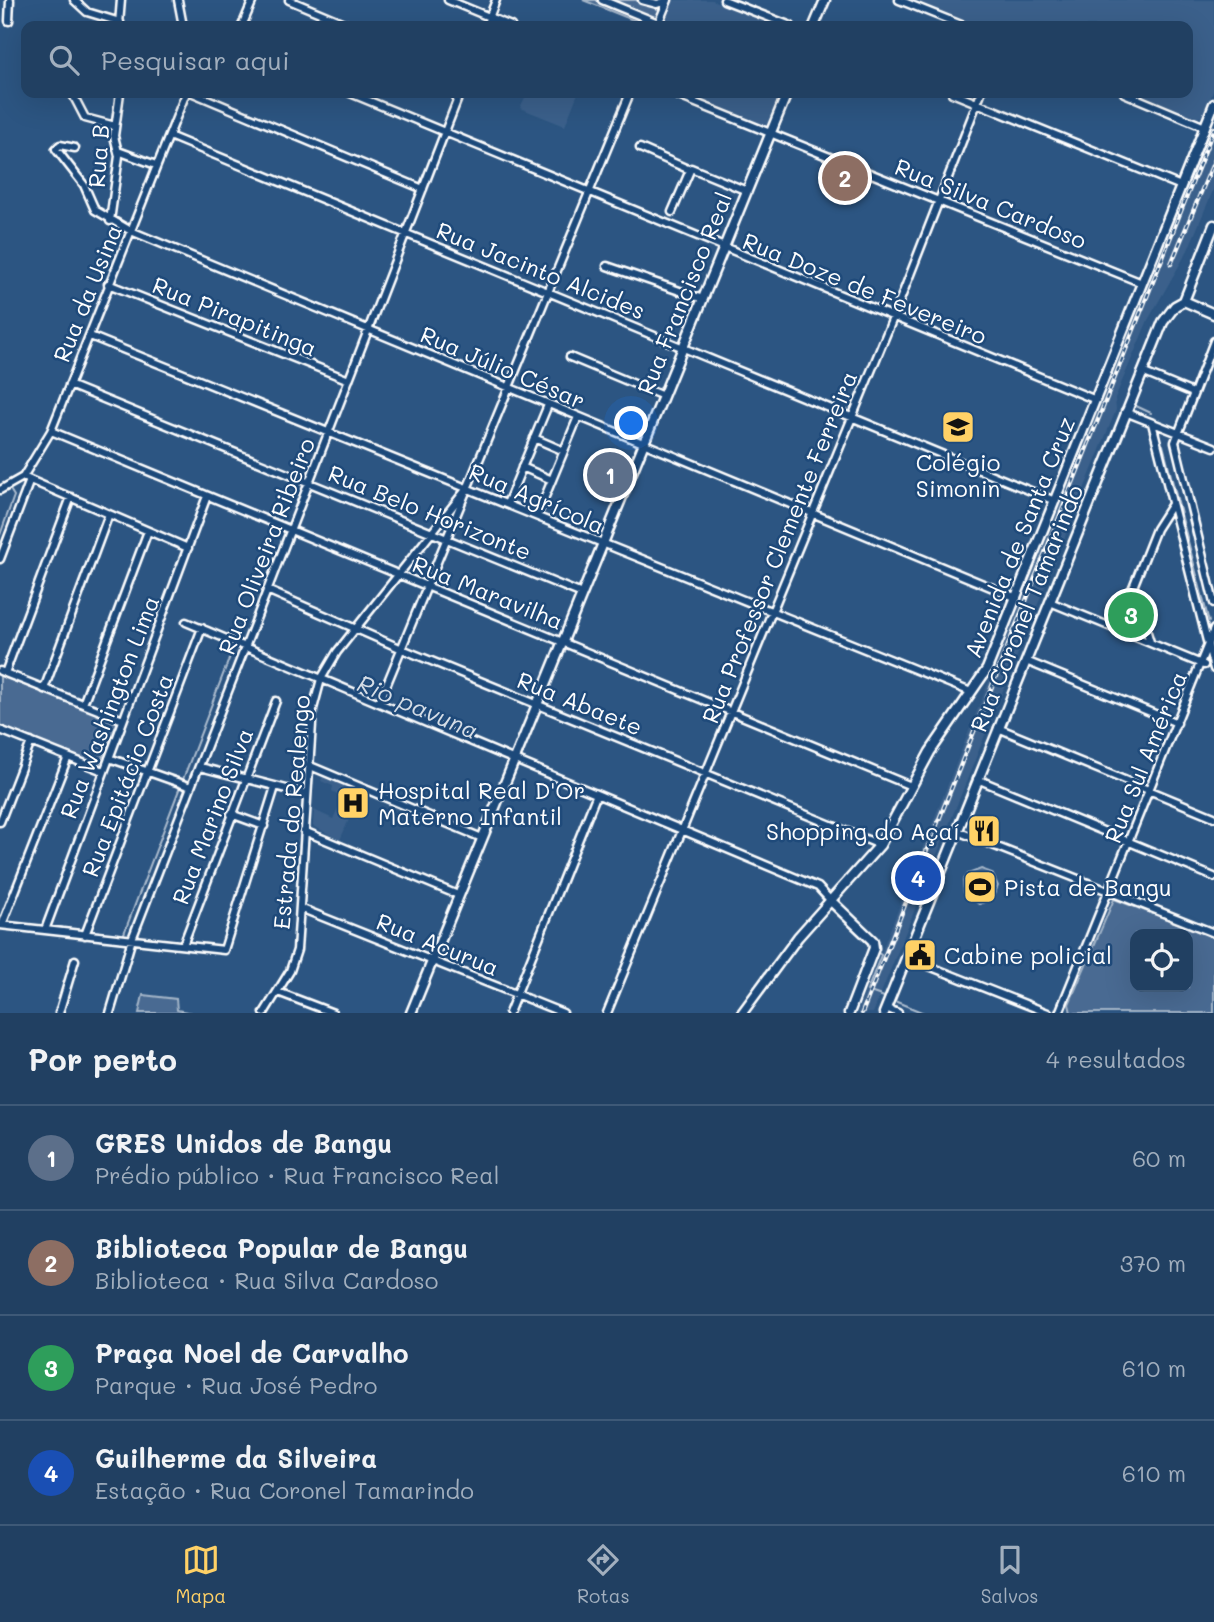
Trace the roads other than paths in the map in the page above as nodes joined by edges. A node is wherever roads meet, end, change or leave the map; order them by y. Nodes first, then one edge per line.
1 (10, 0) edge
2 (74, 0) edge
3 (121, 0) edge
4 (178, 0) edge
5 (253, 0) edge
6 (289, 0) edge
7 (448, 0) edge
8 (496, 0) edge
9 (602, 0) edge
10 (642, 0) edge
11 (668, 0) edge
12 (724, 0) edge
13 (825, 0) edge
14 (899, 0) edge
15 (489, 17) junction
16 (9, 21) dead end
17 (111, 21) edge
18 (119, 21) edge
19 (182, 21) edge
20 (244, 21) edge
21 (339, 21) edge
22 (488, 21) edge
23 (499, 21) edge
24 (649, 21) edge
25 (660, 21) edge
26 (778, 21) edge
27 (816, 21) edge
28 (952, 21) edge
29 (75, 98) edge
30 (119, 98) edge
31 (184, 98) edge
32 (205, 98) edge
33 (361, 98) edge
34 (458, 98) edge
35 (628, 98) edge
36 (683, 98) edge
37 (785, 98) edge
38 (964, 98) edge
39 (980, 98) edge
40 (1136, 98) edge
41 (978, 104) junction
42 (1214, 104) edge
43 (115, 126) junction
44 (1205, 127) junction
45 (770, 133) junction
46 (444, 134) junction
47 (169, 136) junction
48 (75, 148) dead end
49 (640, 148) dead end
50 (118, 151) junction
51 (156, 165) junction
52 (690, 170) junction
53 (1181, 186) junction
54 (423, 189) junction
55 (747, 191) junction
56 (590, 192) junction
57 (938, 202) junction
58 (672, 212) dead end
59 (110, 221) junction
60 (1214, 225) edge
61 (131, 231) junction
62 (404, 234) junction
63 (723, 249) junction
64 (607, 266) dead end
65 (1142, 283) junction
66 (108, 284) junction
67 (549, 292) junction
68 (703, 299) junction
69 (1184, 301) junction
70 (1214, 314) edge
71 (892, 319) junction
72 (367, 330) junction
73 (90, 335) junction
74 (1214, 341) edge
75 (683, 347) junction
76 (570, 357) dead end
77 (1142, 372) junction
78 (349, 380) junction
79 (69, 385) junction
80 (509, 389) junction
81 (1193, 393) junction
82 (663, 396) junction
83 (1096, 400) junction
84 (548, 405) junction
85 (1125, 412) junction
86 (578, 417) junction
87 (851, 417) junction
88 (1152, 423) junction
89 (51, 431) junction
90 (330, 431) junction
91 (1177, 433) junction
92 (534, 438) junction
93 (643, 444) junction
94 (1214, 447) edge
95 (564, 451) junction
96 (522, 467) junction
97 (23, 477) junction
98 (30, 480) junction
99 (552, 480) junction
100 (309, 482) junction
101 (468, 488) junction
102 (0, 490) edge
103 (207, 496) junction
104 (71, 497) junction
105 (1055, 501) junction
106 (507, 504) junction
107 (1172, 505) junction
108 (810, 513) junction
109 (109, 514) junction
110 (537, 516) junction
111 (290, 528) junction
112 (148, 531) junction
113 (430, 532) junction
114 (448, 540) junction
115 (603, 544) junction
116 (188, 548) junction
117 (0, 559) edge
118 (397, 574) junction
119 (429, 587) junction
120 (1133, 587) junction
121 (267, 590) junction
122 (582, 594) junction
123 (1213, 595) edge
124 (1017, 598) junction
125 (1050, 602) junction
126 (1214, 603) edge
127 (771, 612) junction
128 (186, 622) dead end
129 (356, 627) junction
130 (1113, 627) junction
131 (202, 628) junction
132 (1214, 629) edge
133 (563, 641) junction
134 (1150, 642) junction
135 (246, 646) junction
136 (1208, 647) junction
137 (402, 649) junction
138 (1026, 661) junction
139 (1202, 664) junction
140 (1214, 669) edge
141 (3, 672) edge
142 (321, 678) junction
143 (44, 690) junction
144 (971, 692) junction
145 (276, 701) dead end
146 (379, 703) junction
147 (536, 704) junction
148 (83, 705) junction
149 (730, 712) junction
150 (123, 720) junction
151 (1177, 723) junction
152 (998, 728) junction
153 (0, 730) edge
154 (31, 743) junction
155 (68, 757) junction
156 (109, 758) junction
157 (513, 761) junction
158 (308, 765) junction
159 (200, 767) junction
160 (103, 771) junction
161 (148, 772) junction
162 (705, 774) junction
163 (244, 778) junction
164 (977, 779) junction
165 (911, 786) junction
166 (191, 787) junction
167 (275, 787) junction
168 (1150, 792) junction
169 (306, 794) junction
170 (596, 797) junction
171 (231, 814) junction
172 (1214, 817) edge
173 (0, 822) edge
174 (264, 826) junction
175 (304, 831) junction
176 (957, 831) junction
177 (680, 832) junction
178 (482, 838) junction
179 (1130, 842) junction
180 (880, 845) junction
181 (1214, 877) edge
182 (1109, 892) junction
183 (458, 895) junction
184 (830, 900) junction
185 (300, 908) junction
186 (1, 925) edge
187 (45, 930) junction
188 (1214, 933) edge
189 (85, 935) junction
190 (132, 939) junction
191 (183, 944) junction
192 (906, 957) junction
193 (75, 960) dead end
194 (433, 961) junction
195 (278, 992) junction
196 (517, 995) junction
197 (885, 1011) edge
198 (59, 1013) edge
199 (110, 1013) edge
200 (264, 1013) edge
201 (333, 1013) edge
202 (411, 1013) edge
203 (509, 1013) edge
204 (563, 1013) edge
205 (607, 1013) edge
206 (742, 1013) edge
207 (849, 1013) edge
208 (898, 1013) edge
209 (1048, 1013) edge
210 (1059, 1013) edge

1 - 16 street
2 - 17 street
3 - 18 street
4 - 19 street
5 - 20 street
6 - 21 street
7 - 15 street
8 - 15 street
9 - 24 street
10 - 11 street
11 - 25 street
12 - 26 street
13 - 27 main road
14 - 28 street
15 - 22 street
15 - 23 street
29 - 43 street
30 - 43 street, Rua B
31 - 47 street, Rua da Usina
32 - 54 street
33 - 46 street, Rua Doze de Fevereiro
34 - 46 street, Rua Oliveira Ribeiro
35 - 56 street
36 - 45 street, Rua Silva Cardoso
37 - 45 main road, Rua Francisco Real
38 - 41 street
39 - 41 street, Rua Professor Clemente Ferreira
40 - 44 street
41 - 53 street
41 - 57 street, Rua Professor Clemente Ferreira
42 - 44 main road, Avenida de Santa Cruz
43 - 50 street, Rua B
44 - 53 main road, Avenida de Santa Cruz
45 - 55 main road, Rua Francisco Real
45 - 57 street, Rua Silva Cardoso
46 - 54 street, Rua Oliveira Ribeiro
46 - 56 street, Rua Doze de Fevereiro
47 - 51 street, Rua da Usina
47 - 62 street, Rua Jacinto Alcides
48 - 59 street
49 - 52 street
50 - 51 street
50 - 59 street, Rua B
51 - 61 street, Rua da Usina
52 - 55 street
52 - 58 street
53 - 65 main road, Avenida de Santa Cruz
54 - 62 street, Rua Oliveira Ribeiro
55 - 63 main road, Rua Francisco Real
56 - 63 street, Rua Doze de Fevereiro
56 - 67 street
57 - 65 street, Rua Silva Cardoso
57 - 71 street, Rua Professor Clemente Ferreira
59 - 61 street, Rua Júlio César
60 - 69 main road, Rua Coronel Tamarindo
61 - 66 street, Rua da Usina
61 - 72 street, Rua Júlio César
62 - 67 street, Rua Jacinto Alcides
62 - 72 street, Rua Oliveira Ribeiro
63 - 68 main road, Rua Francisco Real
63 - 71 street, Rua Doze de Fevereiro
64 - 68 street
65 - 83 main road, Avenida de Santa Cruz
66 - 73 street, Rua da Usina
66 - 78 street, Rua Pirapitinga
67 - 75 street, Rua Jacinto Alcides
67 - 80 street
68 - 75 main road, Rua Francisco Real
69 - 70 main road
69 - 77 main road, Rua Coronel Tamarindo
71 - 83 street, Rua Doze de Fevereiro
71 - 87 street, Rua Professor Clemente Ferreira
72 - 78 street, Rua Oliveira Ribeiro
72 - 80 street, Rua Júlio César
73 - 79 street, Rua da Usina
73 - 90 street, Rua Agrícola
74 - 81 street
75 - 82 main road, Rua Francisco Real
75 - 87 street, Rua Jacinto Alcides
76 - 82 street
77 - 81 street
77 - 85 main road, Rua Coronel Tamarindo
78 - 90 street, Rua Oliveira Ribeiro
79 - 89 street, Rua da Usina
79 - 100 street, Rua Belo Horizonte
80 - 84 street, Rua Júlio César
80 - 101 street
81 - 91 street
82 - 93 main road, Rua Francisco Real
83 - 105 main road, Avenida de Santa Cruz
84 - 86 street, Rua Júlio César
84 - 92 street
85 - 88 street
85 - 125 main road, Rua Coronel Tamarindo
86 - 93 street, Rua Júlio César
86 - 95 street
87 - 105 street, Rua Jacinto Alcides
87 - 108 street, Rua Professor Clemente Ferreira
88 - 91 street
88 - 107 street
89 - 97 street, Rua da Usina
89 - 103 street, Rua Maravilha
90 - 100 street, Rua Oliveira Ribeiro
90 - 101 street, Rua Agrícola
91 - 94 street
91 - 123 street
92 - 95 street
92 - 96 street
93 - 108 street, Rua Júlio César
93 - 115 main road, Rua Francisco Real
95 - 99 street
96 - 99 street
96 - 106 street
97 - 98 street
97 - 102 street, Rua da Usina
98 - 104 street
98 - 117 street
99 - 110 street
100 - 111 street, Rua Oliveira Ribeiro
100 - 113 street, Rua Belo Horizonte
101 - 106 street, Rua Agrícola
101 - 113 street, Estrada do Realengo
101 - 114 street
103 - 111 street, Rua Maravilha
103 - 116 street, Rua Washington Lima
104 - 109 street
104 - 141 street
105 - 124 main road, Avenida de Santa Cruz
106 - 110 street, Rua Agrícola
107 - 120 street
107 - 136 street
108 - 124 street, Rua Júlio César
108 - 127 street, Rua Professor Clemente Ferreira
109 - 112 street
109 - 143 street
110 - 115 street, Rua Agrícola
111 - 118 street, Rua Maravilha
111 - 121 street, Rua Oliveira Ribeiro
112 - 116 street
112 - 148 street
113 - 114 street, Rua Belo Horizonte
113 - 118 street, Estrada do Realengo
114 - 119 street
114 - 122 street, Rua Belo Horizonte
115 - 122 main road, Rua Francisco Real
115 - 127 street, Rua Agrícola
116 - 150 street, Rua Washington Lima
118 - 119 street, Rua Maravilha
118 - 129 street, Estrada do Realengo
119 - 133 street, Rua Maravilha
119 - 137 street
120 - 130 street
120 - 134 street
121 - 129 street, Rua Abaete
121 - 135 street, Rua Oliveira Ribeiro
122 - 133 main road, Rua Francisco Real
123 - 126 street
124 - 144 main road, Avenida de Santa Cruz
125 - 130 street
125 - 138 main road, Rua Coronel Tamarindo
127 - 144 street, Rua Agrícola
127 - 149 street, Rua Professor Clemente Ferreira
128 - 131 street
129 - 137 street, Rua Abaete
129 - 142 street, Estrada do Realengo
130 - 134 street
131 - 135 street
131 - 161 street, Rua Epitácio Costa
132 - 136 street, Rua Sul América
133 - 147 main road, Rua Francisco Real
133 - 149 street, Rua Maravilha
134 - 139 street
135 - 142 street
135 - 159 street, Rua Oliveira Ribeiro
136 - 139 street, Rua Sul América
136 - 140 street
137 - 146 street
137 - 147 street, Rua Abaete
138 - 151 street
138 - 152 main road, Rua Coronel Tamarindo
139 - 140 street
139 - 151 street, Rua Sul América
141 - 143 street
142 - 146 street
142 - 158 street, Estrada do Realengo
143 - 148 street
144 - 165 main road, Avenida de Santa Cruz
145 - 163 street, Rua Marino Silva
146 - 157 street
147 - 157 main road, Rua Francisco Real
147 - 162 street, Rua Abaete
148 - 150 street
149 - 162 street, Rua Professor Clemente Ferreira
149 - 165 street, Rua Maravilha
150 - 156 street, Rua Washington Lima
151 - 168 street, Rua Sul América
152 - 164 main road, Rua Coronel Tamarindo
152 - 168 street
153 - 154 street
154 - 155 street
154 - 173 street
155 - 160 street
155 - 186 street
156 - 160 street, Rua Washington Lima
156 - 161 street
157 - 170 street
157 - 178 main road, Rua Francisco Real
158 - 169 street, Estrada do Realengo
158 - 178 street
159 - 163 street
159 - 166 street, Rua Oliveira Ribeiro
160 - 187 street, Rua Washington Lima
161 - 166 street
161 - 189 street, Rua Epitácio Costa
162 - 177 street, Rua Professor Clemente Ferreira
162 - 180 street, Rua Abaete
163 - 167 street
163 - 171 street, Rua Marino Silva
164 - 176 main road, Rua Coronel Tamarindo
164 - 179 street
165 - 180 main road, Avenida de Santa Cruz
166 - 190 street, Rua Oliveira Ribeiro
167 - 169 street
167 - 174 street
168 - 172 street
168 - 179 street, Rua Sul América
169 - 175 street, Estrada do Realengo
170 - 177 street
170 - 196 street
171 - 174 street
171 - 191 street, Rua Marino Silva
174 - 191 street
175 - 183 street
175 - 185 street, Estrada do Realengo
176 - 182 street
176 - 192 main road, Rua Coronel Tamarindo
177 - 184 street
177 - 205 street, Rua Professor Clemente Ferreira
178 - 183 main road, Rua Francisco Real
179 - 181 street
179 - 182 street, Rua Sul América
180 - 184 main road, Avenida de Santa Cruz
182 - 188 street
182 - 210 street, Rua Sul América
183 - 194 main road, Rua Francisco Real
184 - 206 main road, Avenida de Santa Cruz
184 - 207 main road
185 - 194 street, Rua Acurua
185 - 195 street, Estrada do Realengo
186 - 187 street
187 - 189 street
189 - 190 street
190 - 191 street
190 - 199 street, Rua Oliveira Ribeiro
192 - 197 main road, Rua Coronel Tamarindo
192 - 209 street
193 - 198 street
194 - 196 street, Rua Acurua
194 - 202 main road, Rua Francisco Real
195 - 200 street, Estrada do Realengo
195 - 201 street
196 - 203 street
196 - 204 street, Rua Acurua
197 - 208 street

